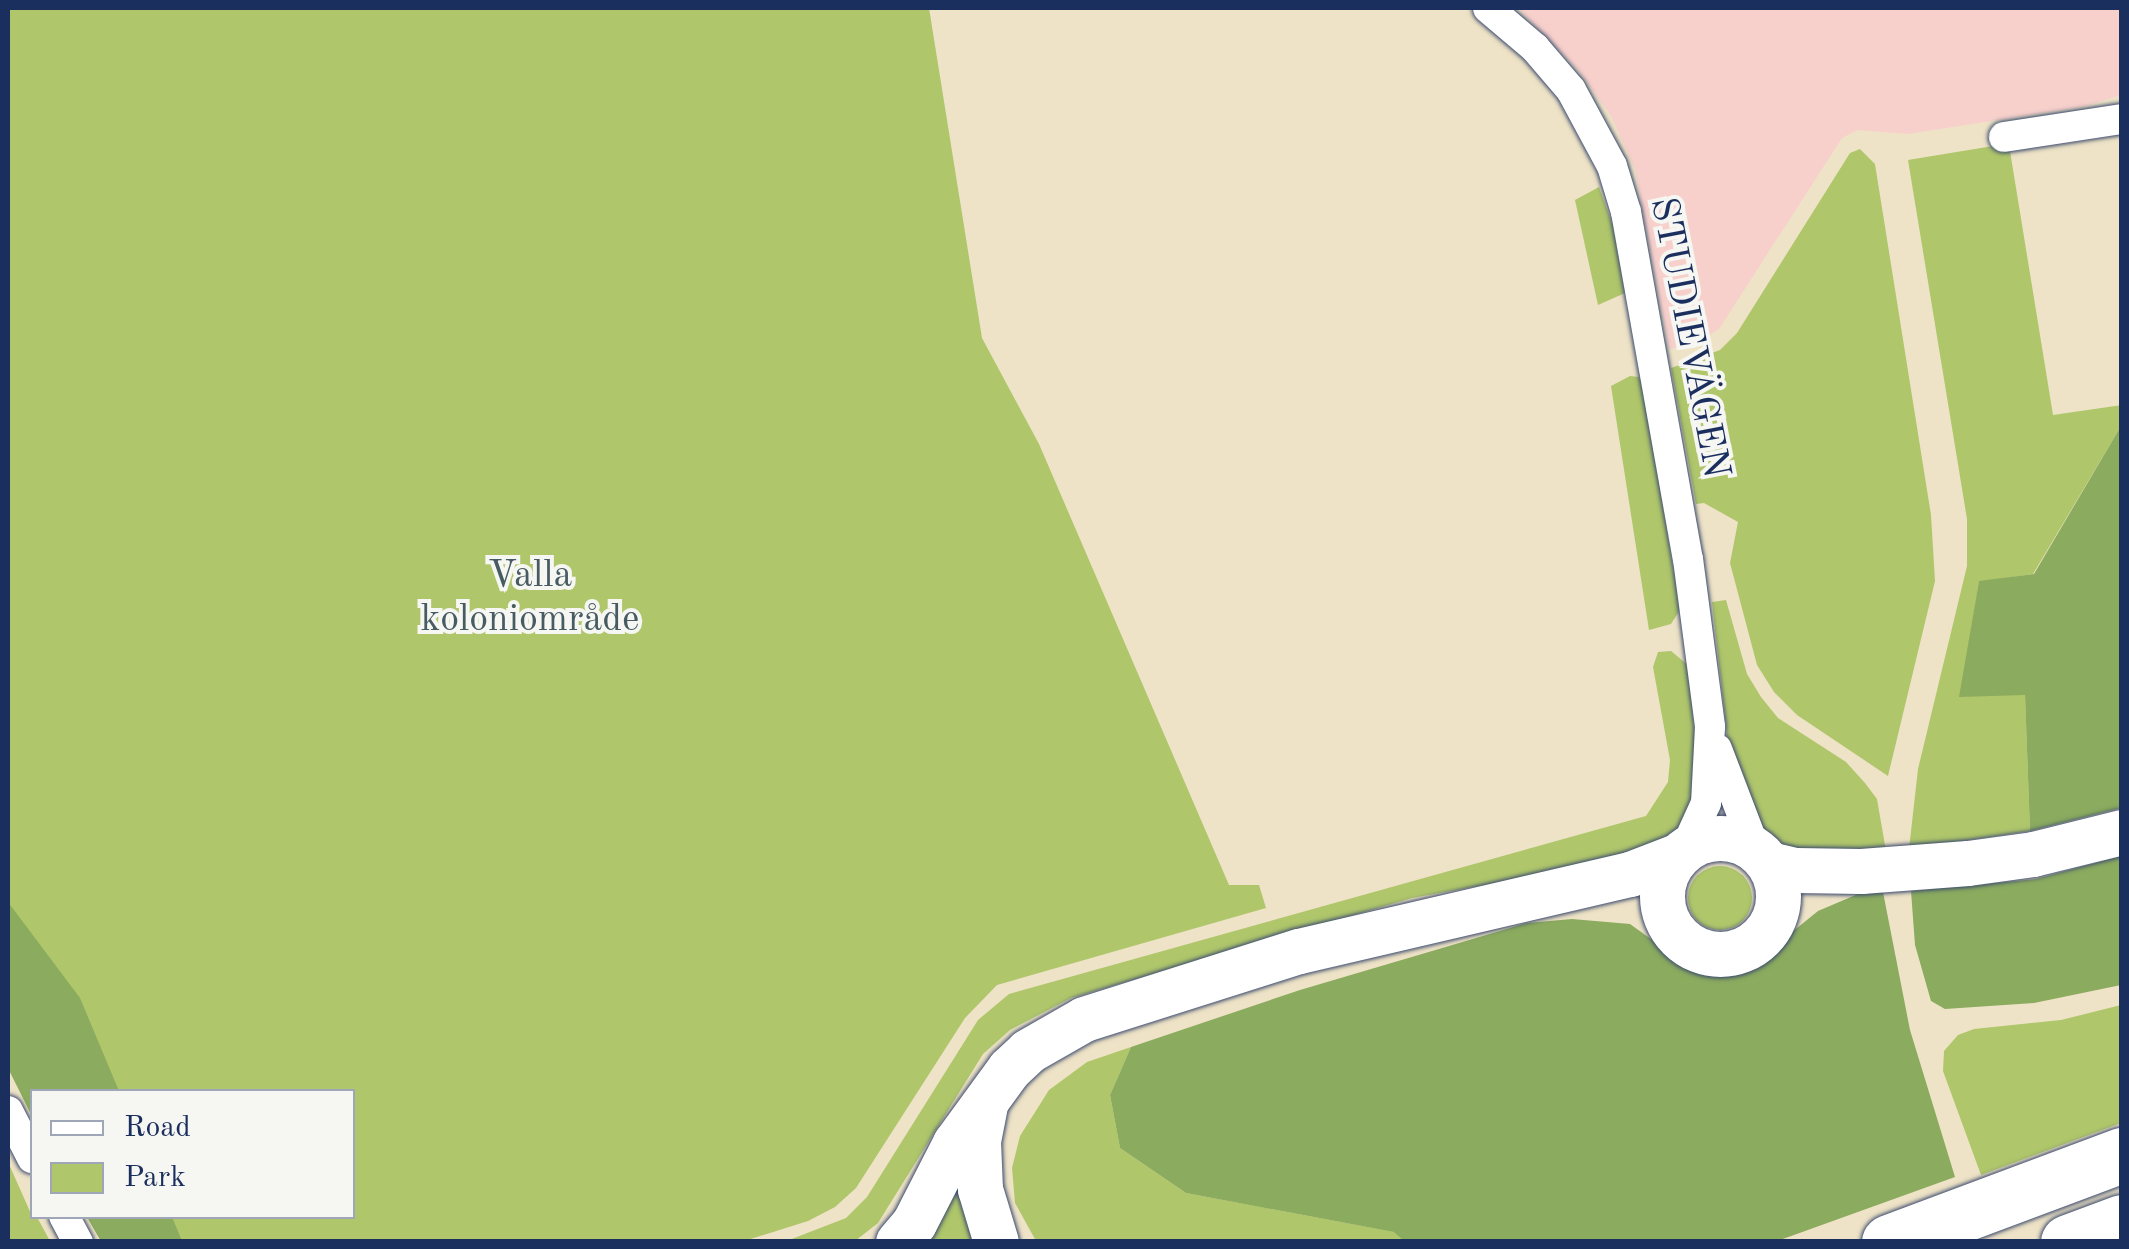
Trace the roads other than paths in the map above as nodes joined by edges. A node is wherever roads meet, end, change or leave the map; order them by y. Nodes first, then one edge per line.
1 (1488, 8) edge
2 (2122, 118) edge
3 (2004, 137) dead end
4 (1710, 726) junction
5 (2122, 832) edge
6 (1681, 853) junction
7 (1762, 857) junction
8 (1861, 871) junction
9 (1544, 895) junction
10 (1768, 929) junction
11 (1675, 933) junction
12 (986, 1098) junction
13 (8, 1111) edge
14 (30, 1154) edge
15 (2122, 1155) edge
16 (66, 1219) edge
17 (2122, 1222) edge
18 (78, 1242) edge
19 (898, 1242) edge
20 (996, 1242) edge
21 (1888, 1242) edge
22 (2068, 1242) edge

1 - 4 street, STUDIEVÄGEN
2 - 3 street
4 - 6 street, STUDIEVÄGEN
4 - 7 street, STUDIEVÄGEN
5 - 8 main road
6 - 7 main road
6 - 9 main road
6 - 11 main road
7 - 8 main road
7 - 10 main road
8 - 10 main road
9 - 11 main road
9 - 12 main road
10 - 11 main road
12 - 19 main road
12 - 20 main road
13 - 14 street
15 - 21 highway
16 - 18 street
17 - 22 highway

